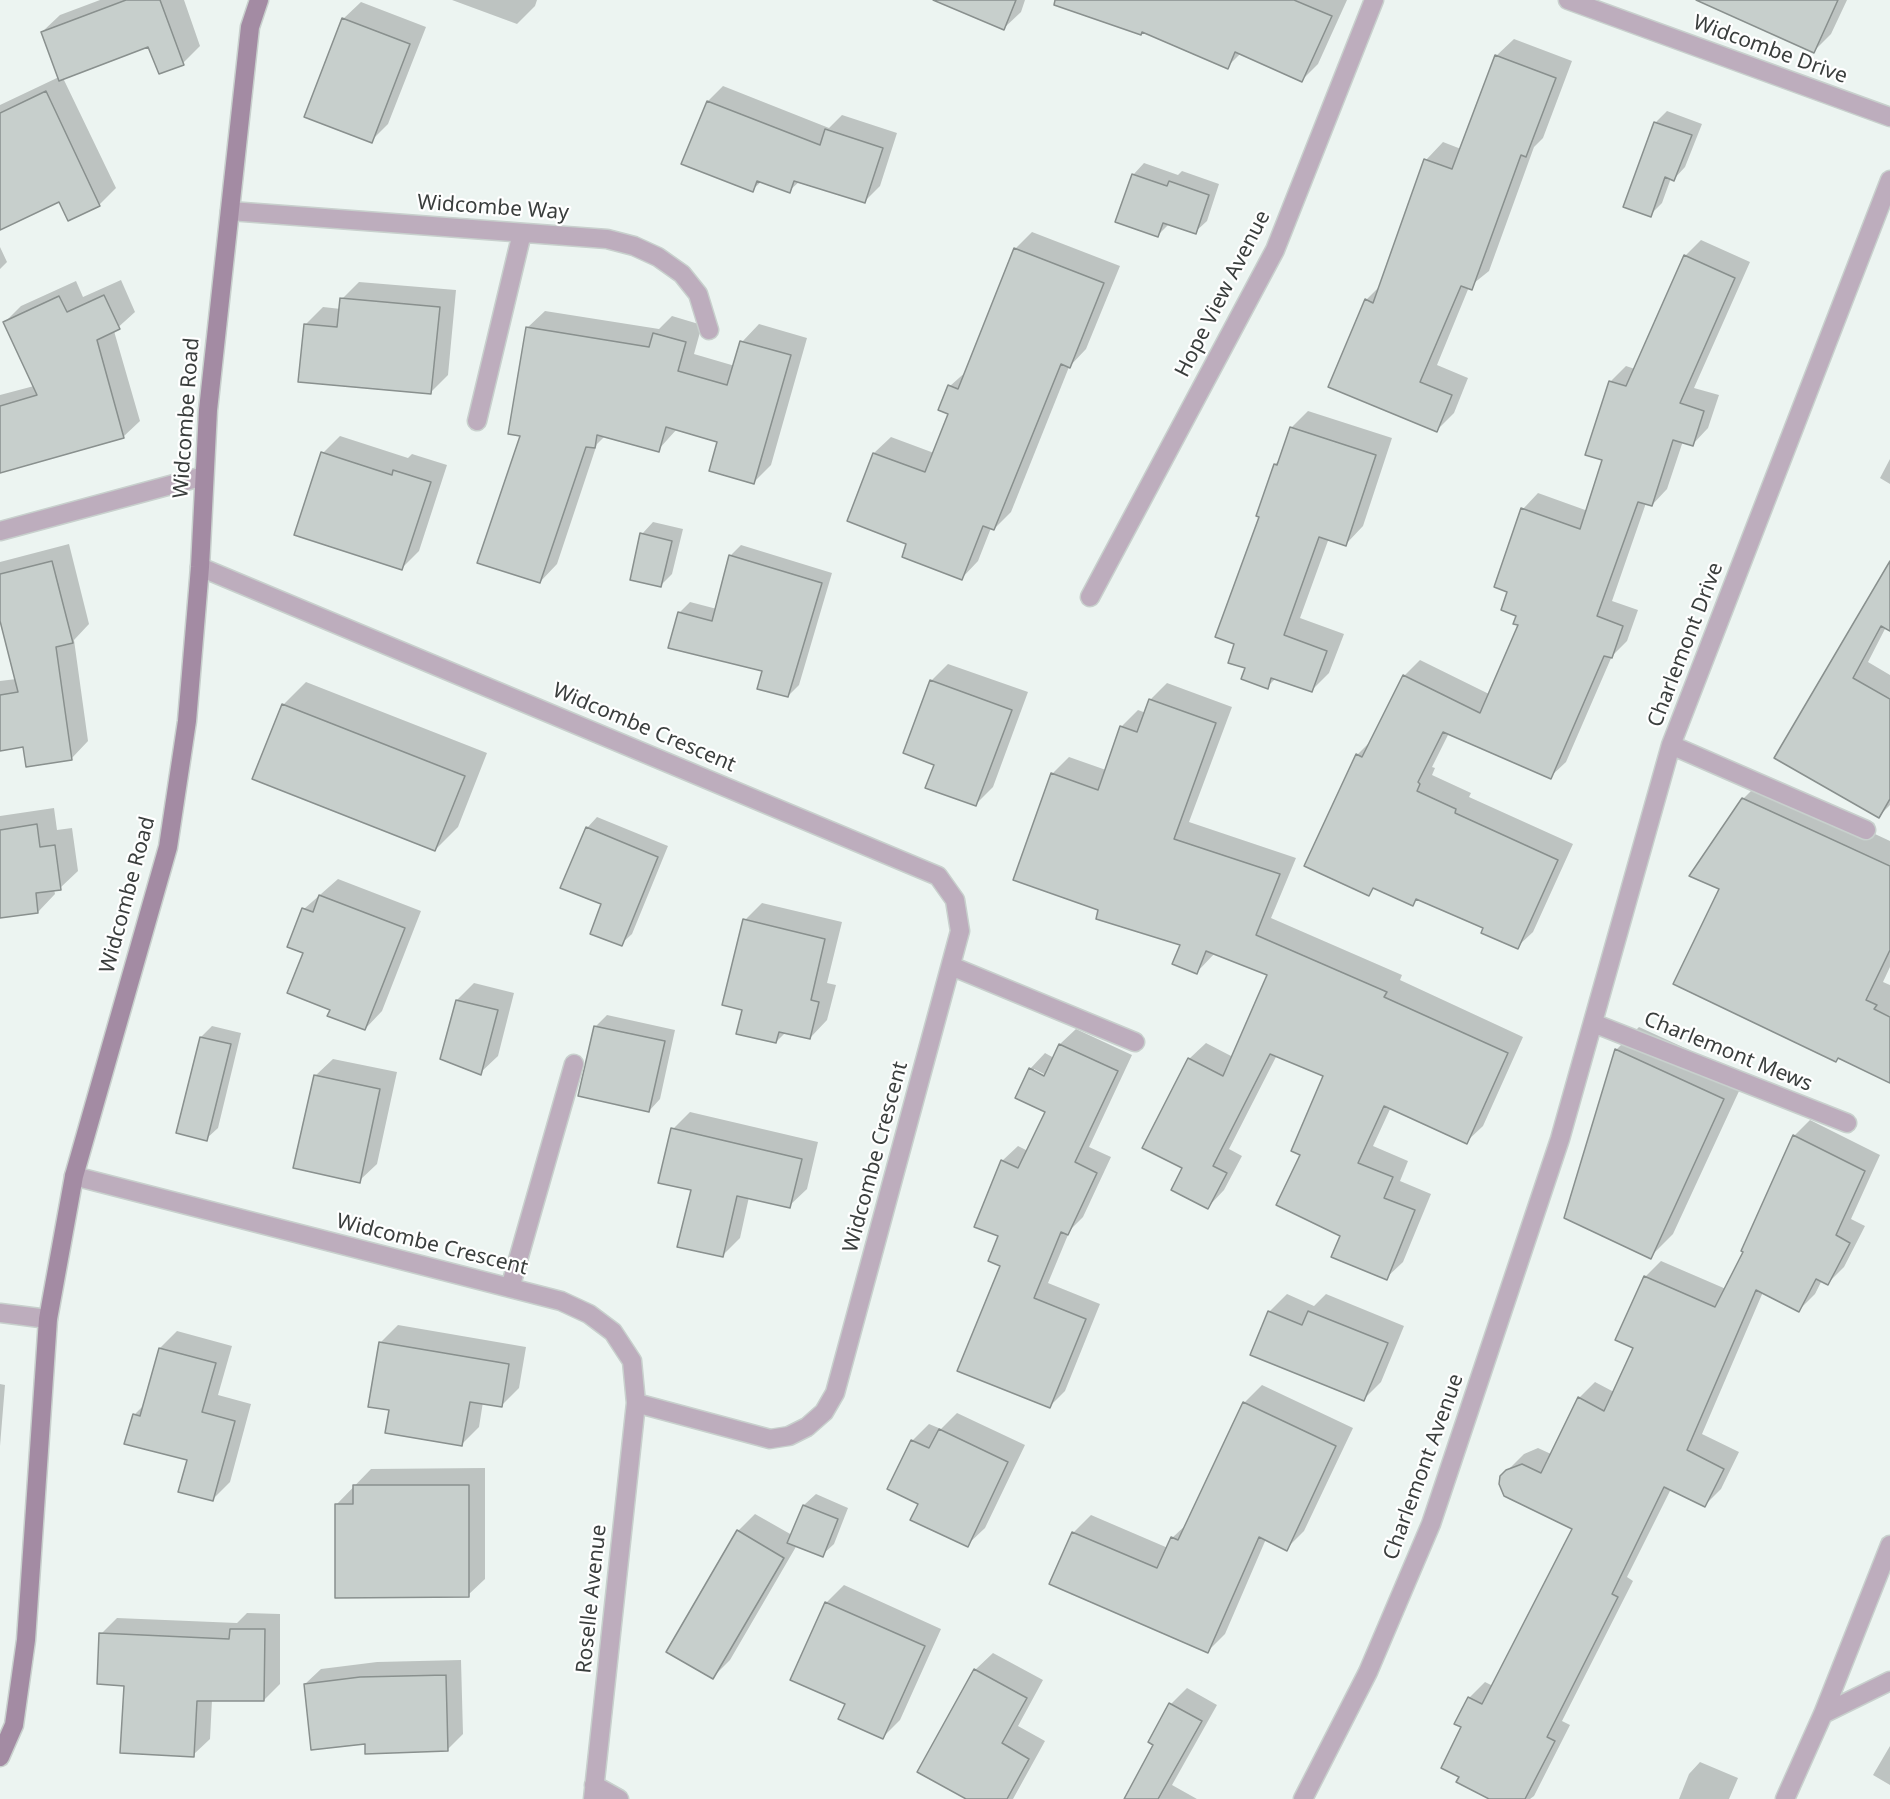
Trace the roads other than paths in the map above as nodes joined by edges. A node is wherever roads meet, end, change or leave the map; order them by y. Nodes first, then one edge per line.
1 (260, 0) edge
2 (1374, 0) edge
3 (1568, 0) edge
4 (1890, 117) edge
5 (1890, 180) edge
6 (230, 211) junction
7 (522, 233) junction
8 (709, 330) dead end
9 (477, 421) dead end
10 (204, 476) junction
11 (0, 531) edge
12 (200, 567) junction
13 (1090, 597) dead end
14 (1671, 745) junction
15 (1866, 830) dead end
16 (951, 966) junction
17 (1593, 1023) junction
18 (1135, 1042) dead end
19 (574, 1064) dead end
20 (1847, 1123) dead end
21 (1560, 1139) joint
22 (74, 1176) junction
23 (510, 1288) junction
24 (0, 1313) edge
25 (48, 1319) junction
26 (636, 1403) junction
27 (1890, 1545) edge
28 (1890, 1681) edge
29 (1823, 1714) junction
30 (0, 1757) edge
31 (594, 1792) edge
32 (619, 1799) edge
33 (1303, 1799) edge
34 (1785, 1799) edge

1 - 6 street, Widcombe Road
2 - 13 street, Hope View Avenue
3 - 4 street, Widcombe Drive
5 - 14 street, Charlemont Drive
6 - 7 street, Widcombe Way
6 - 10 street, Widcombe Road
7 - 8 street, Widcombe Way
7 - 9 street
10 - 11 street
10 - 12 street, Widcombe Road
12 - 16 street, Widcombe Crescent
12 - 22 street, Widcombe Road
14 - 15 street
14 - 17 street, Charlemont Drive
16 - 18 street
16 - 26 street, Widcombe Crescent
17 - 20 street, Charlemont Mews
17 - 21 street, Charlemont Drive
19 - 23 street
21 - 33 street, Charlemont Avenue
22 - 23 street, Widcombe Crescent
22 - 25 street, Widcombe Road
23 - 26 street, Widcombe Crescent
24 - 25 street
25 - 30 street, Widcombe Road
26 - 31 street, Roselle Avenue
27 - 29 street
28 - 29 street
29 - 34 street
31 - 32 street

